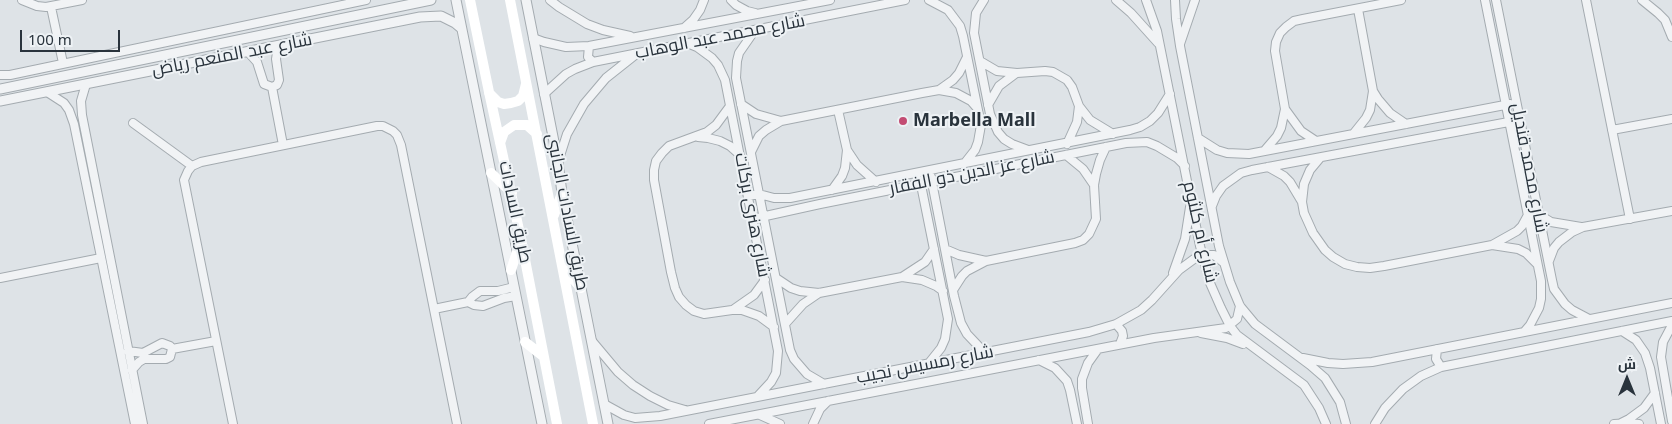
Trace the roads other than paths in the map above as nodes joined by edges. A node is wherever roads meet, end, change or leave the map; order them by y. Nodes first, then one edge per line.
1 (22, 0) edge
2 (82, 0) edge
3 (366, 0) edge
4 (431, 0) edge
5 (456, 0) edge
6 (470, 0) edge
7 (510, 0) edge
8 (526, 0) edge
9 (550, 0) edge
10 (704, 0) edge
11 (730, 0) edge
12 (830, 0) edge
13 (905, 0) edge
14 (929, 0) edge
15 (984, 0) edge
16 (1116, 0) edge
17 (1175, 0) edge
18 (1195, 0) edge
19 (1401, 0) edge
20 (1485, 0) edge
21 (1497, 0) edge
22 (1586, 0) edge
23 (1594, 0) edge
24 (1642, 0) edge
25 (1146, 1) edge
26 (818, 2) junction
27 (417, 4) junction
28 (51, 7) junction
29 (1358, 9) junction
30 (1589, 13) junction
31 (760, 14) junction
32 (420, 17) junction
33 (821, 17) junction
34 (461, 28) junction
35 (684, 28) junction
36 (755, 30) junction
37 (637, 37) junction
38 (1672, 37) edge
39 (533, 38) junction
40 (687, 43) junction
41 (1160, 45) junction
42 (278, 46) junction
43 (589, 46) junction
44 (1180, 46) junction
45 (248, 52) junction
46 (639, 52) junction
47 (157, 57) junction
48 (968, 57) junction
49 (980, 61) junction
50 (593, 62) junction
51 (64, 63) junction
52 (160, 70) junction
53 (1017, 73) junction
54 (0, 75) edge
55 (526, 83) junction
56 (86, 84) junction
57 (272, 87) junction
58 (0, 89) edge
59 (939, 90) junction
60 (1373, 91) junction
61 (47, 92) junction
62 (489, 92) junction
63 (544, 94) junction
64 (1170, 94) junction
65 (0, 101) edge
66 (1516, 103) junction
67 (741, 104) junction
68 (988, 104) junction
69 (1506, 105) junction
70 (730, 106) junction
71 (1079, 106) junction
72 (977, 108) junction
73 (1285, 109) junction
74 (838, 110) junction
75 (1672, 119) edge
76 (1520, 120) junction
77 (781, 121) junction
78 (1509, 122) junction
79 (133, 123) dead end
80 (1406, 124) junction
81 (1612, 130) junction
82 (1354, 133) junction
83 (537, 134) junction
84 (1113, 134) junction
85 (696, 137) junction
86 (1198, 138) junction
87 (1316, 141) junction
88 (500, 144) junction
89 (1067, 144) junction
90 (283, 145) junction
91 (1106, 146) junction
92 (847, 150) junction
93 (1265, 150) junction
94 (1030, 151) junction
95 (751, 152) junction
96 (740, 154) junction
97 (1249, 154) junction
98 (1066, 155) junction
99 (1320, 158) junction
100 (558, 162) junction
101 (964, 164) junction
102 (192, 166) junction
103 (1185, 167) junction
104 (1268, 167) junction
105 (1252, 170) junction
106 (930, 171) junction
107 (491, 173) junction
108 (919, 173) junction
109 (932, 181) junction
110 (876, 182) junction
111 (921, 184) junction
112 (1094, 185) junction
113 (832, 190) junction
114 (512, 193) junction
115 (562, 193) junction
116 (818, 193) junction
117 (759, 194) junction
118 (748, 196) junction
119 (1191, 197) junction
120 (1302, 202) junction
121 (820, 204) junction
122 (1212, 206) junction
123 (1672, 211) edge
124 (1538, 214) junction
125 (1528, 215) junction
126 (554, 216) junction
127 (763, 216) junction
128 (752, 219) junction
129 (1630, 219) junction
130 (1583, 227) junction
131 (521, 239) junction
132 (1492, 245) junction
133 (945, 248) junction
134 (934, 250) junction
135 (1202, 256) junction
136 (102, 258) junction
137 (986, 261) junction
138 (1223, 262) junction
139 (1548, 263) junction
140 (1537, 264) junction
141 (564, 269) junction
142 (511, 270) junction
143 (902, 277) junction
144 (0, 278) edge
145 (776, 278) junction
146 (1170, 279) junction
147 (765, 280) junction
148 (581, 288) junction
149 (953, 290) junction
150 (494, 291) junction
151 (515, 292) junction
152 (943, 292) junction
153 (819, 293) junction
154 (495, 301) junction
155 (468, 302) junction
156 (1672, 303) edge
157 (1240, 306) junction
158 (434, 309) junction
159 (732, 310) junction
160 (1589, 319) junction
161 (1672, 321) edge
162 (785, 324) junction
163 (1116, 324) junction
164 (1672, 325) edge
165 (1230, 326) junction
166 (774, 328) junction
167 (1622, 331) junction
168 (1524, 332) junction
169 (1182, 333) junction
170 (216, 341) junction
171 (591, 341) junction
172 (526, 342) junction
173 (1120, 344) junction
174 (1098, 349) junction
175 (1254, 349) junction
176 (1437, 349) junction
177 (172, 350) junction
178 (128, 352) junction
179 (985, 353) junction
180 (148, 355) junction
181 (543, 356) junction
182 (1299, 357) junction
183 (1039, 360) junction
184 (928, 364) junction
185 (1441, 367) junction
186 (132, 370) junction
187 (1663, 376) junction
188 (1652, 378) junction
189 (824, 384) junction
190 (1655, 393) junction
191 (1669, 393) edge
192 (756, 398) junction
193 (828, 401) junction
194 (604, 404) junction
195 (1085, 406) junction
196 (1074, 408) junction
197 (687, 411) junction
198 (758, 414) junction
199 (659, 420) edge
200 (1087, 421) edge
201 (1672, 421) edge
202 (1076, 422) edge
203 (1618, 423) edge
204 (135, 424) edge
205 (143, 424) edge
206 (233, 424) edge
207 (457, 424) edge
208 (542, 424) edge
209 (558, 424) edge
210 (593, 424) edge
211 (608, 424) edge
212 (713, 424) edge
213 (780, 424) edge
214 (812, 424) edge
215 (1094, 424) edge
216 (1326, 424) edge
217 (1346, 424) edge
218 (1375, 424) edge
219 (1639, 424) edge
220 (1661, 424) edge

1 - 28 street
2 - 28 street
3 - 51 street
4 - 27 street, شارع عبد المنعم رياض
5 - 34 street
6 - 62 main road, طريق السادات
7 - 55 main road, طريق السادات
8 - 39 street, طريق السادات الجانبى
9 - 37 street
10 - 35 street
11 - 31 street
12 - 26 street, شارع محمد عبد الوهاب
13 - 33 street, شارع محمد عبد الوهاب
14 - 48 street
15 - 49 street
16 - 41 street
17 - 44 street, شارع أم كلثوم
18 - 44 street
19 - 29 street
20 - 69 street, شارع محمد قنديل
21 - 66 street, شارع محمد قنديل
22 - 30 street
23 - 30 street
24 - 38 street
25 - 41 street, شارع أم كلثوم
26 - 31 street, شارع محمد عبد الوهاب
26 - 33 street
27 - 32 street
27 - 47 street, شارع عبد المنعم رياض
28 - 51 street
29 - 60 street
29 - 73 street
30 - 81 street
31 - 35 street, شارع محمد عبد الوهاب
32 - 34 street, شارع عبد المنعم رياض
32 - 42 street, شارع عبد المنعم رياض
33 - 36 street, شارع محمد عبد الوهاب
34 - 107 street
35 - 37 street, شارع محمد عبد الوهاب
36 - 40 street, شارع محمد عبد الوهاب
36 - 67 street, شارع هنرى بركات
37 - 43 street, شارع محمد عبد الوهاب
39 - 43 street, شارع محمد عبد الوهاب
39 - 63 street, طريق السادات الجانبى
40 - 46 street, شارع محمد عبد الوهاب
40 - 70 street, شارع هنرى بركات
41 - 64 street, شارع أم كلثوم
42 - 45 street, شارع عبد المنعم رياض
42 - 57 street
43 - 50 street
44 - 86 street, شارع أم كلثوم
45 - 52 street, شارع عبد المنعم رياض
45 - 57 street
46 - 50 street, شارع محمد عبد الوهاب
46 - 100 street
47 - 52 street
47 - 58 street, شارع عبد المنعم رياض
48 - 59 street
48 - 72 street
49 - 53 street
49 - 68 street
50 - 63 street, شارع محمد عبد الوهاب
51 - 54 street
52 - 56 street, شارع عبد المنعم رياض
53 - 68 street
53 - 71 street
55 - 62 main road
55 - 83 main road, طريق السادات
56 - 61 street, شارع عبد المنعم رياض
56 - 178 street
57 - 90 street
59 - 72 street
59 - 74 street
60 - 80 street
60 - 82 street
61 - 65 street, شارع عبد المنعم رياض
61 - 136 street
62 - 88 main road, طريق السادات
63 - 100 street, طريق السادات الجانبى
64 - 84 street, شارع عز الدين ذو الفقار
64 - 103 street, شارع أم كلثوم
66 - 69 street
66 - 76 street, شارع محمد قنديل
67 - 77 street
67 - 95 street, شارع هنرى بركات
68 - 94 street
69 - 78 street, شارع محمد قنديل
69 - 80 street
70 - 85 street
70 - 96 street, شارع هنرى بركات
71 - 84 street
71 - 89 street
72 - 101 street
73 - 87 street
73 - 93 street
74 - 77 street
74 - 92 street
75 - 81 street
76 - 78 street
76 - 124 street, شارع محمد قنديل
77 - 95 street
78 - 99 street
78 - 125 street, شارع محمد قنديل
79 - 102 street
80 - 82 street
81 - 129 street
82 - 87 street
83 - 88 main road
83 - 126 main road, طريق السادات
84 - 89 street, شارع عز الدين ذو الفقار
85 - 96 street
85 - 159 street
86 - 97 street
86 - 122 street, شارع أم كلثوم
87 - 93 street
88 - 114 main road, طريق السادات
89 - 94 street, شارع عز الدين ذو الفقار
90 - 102 street
90 - 158 street
91 - 98 street, شارع عز الدين ذو الفقار
91 - 103 street, شارع عز الدين ذو الفقار
91 - 112 street
92 - 110 street
92 - 113 street
93 - 97 street
94 - 101 street, شارع عز الدين ذو الفقار
95 - 117 street, شارع هنرى بركات
96 - 118 street, شارع هنرى بركات
97 - 105 street
98 - 109 street, شارع عز الدين ذو الفقار
98 - 112 street
99 - 104 street
99 - 120 street
100 - 115 street, طريق السادات الجانبى
101 - 106 street, شارع عز الدين ذو الفقار
102 - 170 street
103 - 119 street, شارع أم كلثوم
104 - 105 street
104 - 120 street
105 - 122 street
106 - 108 street, شارع عز الدين ذو الفقار
106 - 109 street
107 - 114 main road
107 - 142 street
108 - 110 street, شارع عز الدين ذو الفقار
108 - 111 street
109 - 111 street, شارع عز الدين ذو الفقار
109 - 133 street
110 - 113 street, شارع عز الدين ذو الفقار
111 - 121 street, شارع عز الدين ذو الفقار
111 - 134 street
112 - 137 street
113 - 116 street, شارع عز الدين ذو الفقار
114 - 131 main road, طريق السادات
115 - 126 main road
115 - 148 street, طريق السادات الجانبى
116 - 117 street, شارع عز الدين ذو الفقار
116 - 121 street
117 - 118 street, شارع عز الدين ذو الفقار
117 - 127 street, شارع هنرى بركات
118 - 128 street, شارع هنرى بركات
119 - 135 street, شارع أم كلثوم
119 - 146 street
120 - 132 street
121 - 127 street, شارع عز الدين ذو الفقار
122 - 138 street, شارع أم كلثوم
123 - 129 street
124 - 130 street
124 - 139 street, شارع محمد قنديل
125 - 132 street
125 - 140 street, شارع محمد قنديل
126 - 141 main road, طريق السادات
127 - 128 street, شارع عز الدين ذو الفقار
127 - 145 street, شارع هنرى بركات
128 - 147 street, شارع هنرى بركات
129 - 130 street
130 - 139 street
131 - 142 main road
131 - 181 main road, طريق السادات
132 - 140 street
133 - 137 street
133 - 149 street
134 - 143 street
134 - 152 street
135 - 138 street
135 - 146 street, شارع رمسيس نجيب
135 - 165 street, شارع أم كلثوم
136 - 144 street
136 - 204 street
137 - 149 street
138 - 157 street, شارع أم كلثوم
139 - 160 street, شارع محمد قنديل
140 - 168 street, شارع محمد قنديل
141 - 148 main road
141 - 210 main road, طريق السادات
142 - 151 street
143 - 152 street
143 - 153 street
145 - 153 street
145 - 162 street, شارع هنرى بركات
146 - 163 street, شارع رمسيس نجيب
147 - 159 street
147 - 166 street, شارع هنرى بركات
148 - 171 street, طريق السادات الجانبى
149 - 179 street
150 - 151 street
150 - 154 street
150 - 155 street
151 - 154 street
151 - 172 street
152 - 184 street
153 - 162 street
154 - 155 street
155 - 158 street
156 - 160 street
157 - 165 street
157 - 182 street, شارع أم كلثوم
158 - 207 street
159 - 166 street
160 - 168 street
161 - 167 street
162 - 189 street, شارع هنرى بركات
163 - 173 street
163 - 179 street, شارع رمسيس نجيب
164 - 187 street
165 - 169 street, شارع رمسيس نجيب
165 - 175 street, شارع أم كلثوم
166 - 192 street, شارع هنرى بركات
167 - 185 street
167 - 188 street
168 - 176 street
169 - 173 street, شارع رمسيس نجيب
169 - 175 street
170 - 177 street
170 - 206 street
171 - 194 street, طريق السادات الجانبى
171 - 197 street
172 - 181 main road
172 - 208 street
173 - 174 street, شارع رمسيس نجيب
174 - 183 street, شارع رمسيس نجيب
174 - 195 street
175 - 216 street, شارع أم كلثوم
176 - 182 street
176 - 185 street
177 - 180 street
177 - 180 street
178 - 180 street
178 - 186 street
179 - 184 street, شارع رمسيس نجيب
180 - 186 street
181 - 209 main road, طريق السادات
182 - 217 street, شارع أم كلثوم
183 - 193 street, شارع رمسيس نجيب
183 - 196 street
184 - 189 street, شارع رمسيس نجيب
185 - 218 street
186 - 205 street
187 - 188 street
187 - 191 street
188 - 190 street
189 - 192 street, شارع رمسيس نجيب
190 - 203 street
190 - 220 street
191 - 201 street
192 - 197 street, شارع رمسيس نجيب
193 - 198 street, شارع رمسيس نجيب
193 - 214 street
194 - 199 street, شارع رمسيس نجيب
194 - 211 street, طريق السادات الجانبى
195 - 196 street
195 - 200 street
196 - 202 street
197 - 199 street, شارع رمسيس نجيب
198 - 212 street, شارع رمسيس نجيب
198 - 213 street
200 - 215 street
203 - 219 street

